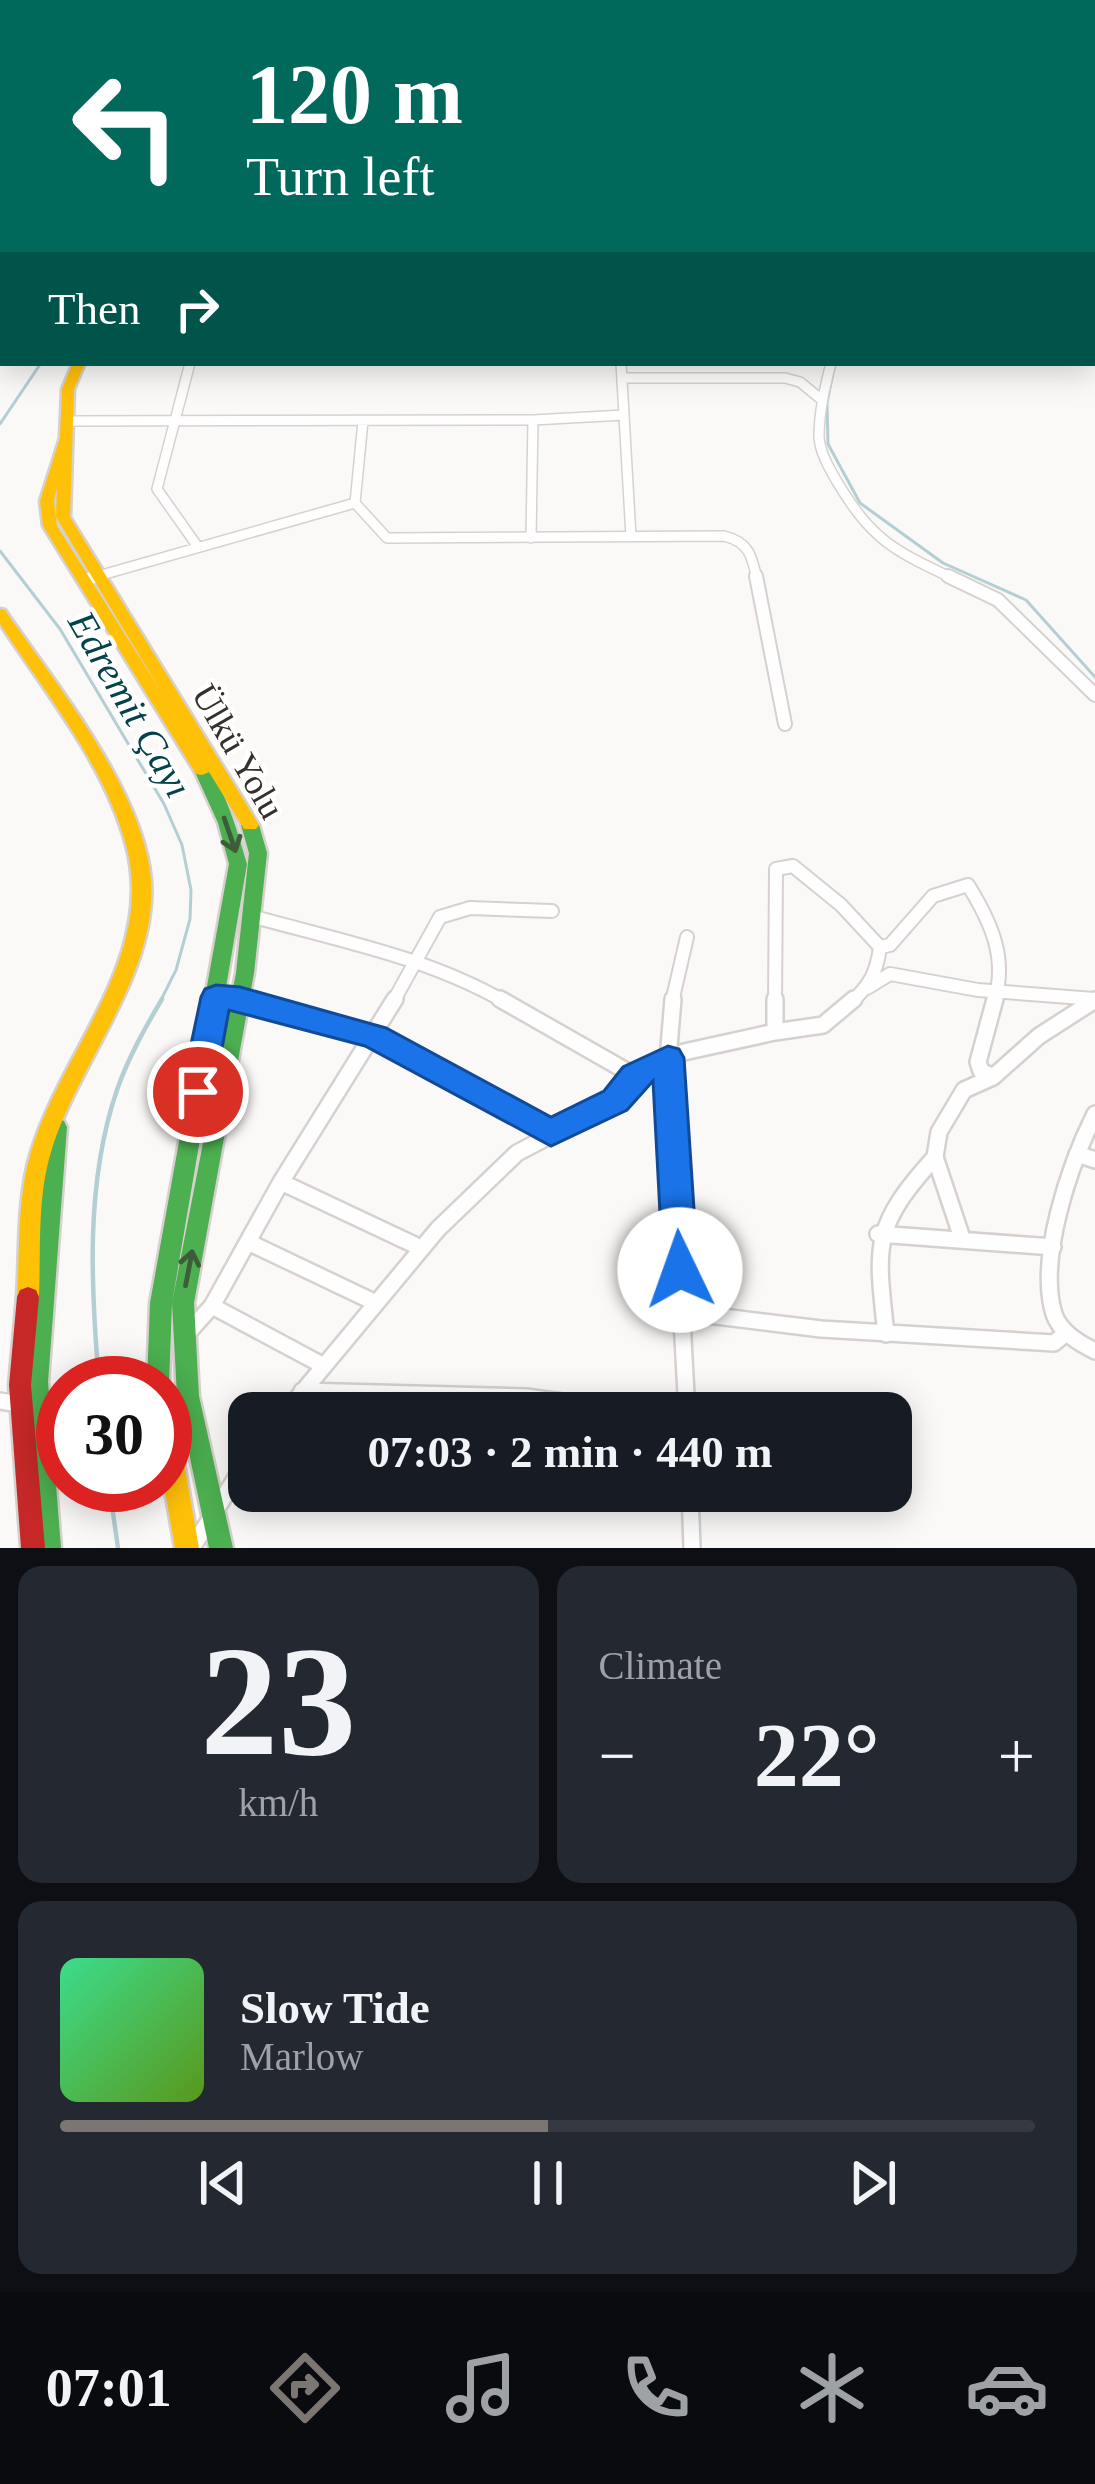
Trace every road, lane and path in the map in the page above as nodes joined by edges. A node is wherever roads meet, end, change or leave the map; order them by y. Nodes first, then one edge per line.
1 (78, 366) edge
2 (189, 366) edge
3 (621, 366) edge
4 (830, 366) edge
5 (622, 378) junction
6 (822, 400) junction
7 (624, 415) junction
8 (533, 420) junction
9 (175, 421) junction
10 (363, 421) junction
11 (68, 428) junction
12 (355, 502) junction
13 (632, 537) junction
14 (531, 538) junction
15 (198, 547) junction
16 (90, 579) junction
17 (0, 613) edge
18 (1095, 695) edge
19 (785, 724) dead end
20 (552, 910) dead end
21 (251, 916) junction
22 (687, 937) dead end
23 (880, 947) junction
24 (416, 962) junction
25 (866, 989) junction
26 (998, 992) junction
27 (216, 997) junction
28 (240, 999) junction
29 (1095, 999) edge
30 (775, 1033) junction
31 (374, 1036) junction
32 (668, 1058) junction
33 (635, 1076) junction
34 (993, 1077) junction
35 (1095, 1114) edge
36 (551, 1132) junction
37 (1077, 1154) junction
38 (935, 1157) junction
39 (1095, 1160) edge
40 (281, 1182) junction
41 (878, 1234) junction
42 (962, 1238) junction
43 (248, 1242) junction
44 (1053, 1247) junction
45 (422, 1249) junction
46 (376, 1304) junction
47 (212, 1306) junction
48 (683, 1312) junction
49 (1066, 1333) junction
50 (886, 1334) junction
51 (181, 1341) junction
52 (157, 1349) junction
53 (1095, 1351) edge
54 (157, 1356) edge
55 (323, 1366) junction
56 (302, 1391) joint
57 (347, 1392) edge
58 (686, 1392) edge
59 (0, 1401) edge
60 (30, 1406) junction
61 (228, 1490) edge
62 (183, 1512) edge
63 (691, 1512) edge
64 (213, 1514) junction
65 (33, 1548) edge
66 (49, 1548) edge
67 (190, 1548) edge
68 (221, 1548) edge
69 (692, 1548) edge

1 - 11 main road, Ülkü Yolu
2 - 9 street
3 - 5 street
4 - 6 street
5 - 6 street
5 - 7 street
6 - 18 street
7 - 8 street
7 - 13 street
8 - 10 street
8 - 14 street
9 - 10 street
9 - 11 street
9 - 15 street
10 - 12 street
11 - 16 main road, Ülkü Yolu
12 - 14 street
12 - 15 street
13 - 14 street
13 - 19 street
15 - 16 street
16 - 21 main road, Ülkü Yolu
16 -> 27 main road, Ülkü Yolu
17 - 60 main road
20 - 24 street
21 - 24 street
21 - 28 main road, Ülkü Yolu
22 - 32 street
23 - 25 street
23 - 26 street
23 - 30 street
24 - 31 street
24 - 33 street
25 - 26 street
25 - 30 street
26 - 29 street
26 - 34 street
27 - 28 street
27 - 52 main road, Ülkü Yolu
28 - 31 street
51 -> 28 main road, Ülkü Yolu
29 - 34 street
30 - 32 street
31 - 36 street
31 - 40 street
32 - 33 street
32 - 48 street
33 - 36 street
34 - 38 street
35 - 37 street
36 - 45 street
37 - 39 street
37 - 44 street
38 - 41 street
38 - 42 street
40 - 43 street
40 - 45 street
41 - 42 street
41 - 50 street
42 - 44 street
43 - 46 street
43 - 47 street
44 - 49 street
45 - 46 street
46 - 55 street
47 - 51 street
47 - 55 street
48 - 50 street
48 - 58 street
49 - 50 street
49 - 53 street
51 - 52 street
51 - 64 main road, Ülkü Yolu
52 - 54 main road, Ülkü Yolu
55 - 56 street
56 - 57 street
59 - 60 street
60 - 65 main road
60 - 66 main road
61 - 64 street
62 - 67 main road
63 - 69 street
64 - 67 street
64 - 68 main road, Ülkü Yolu

